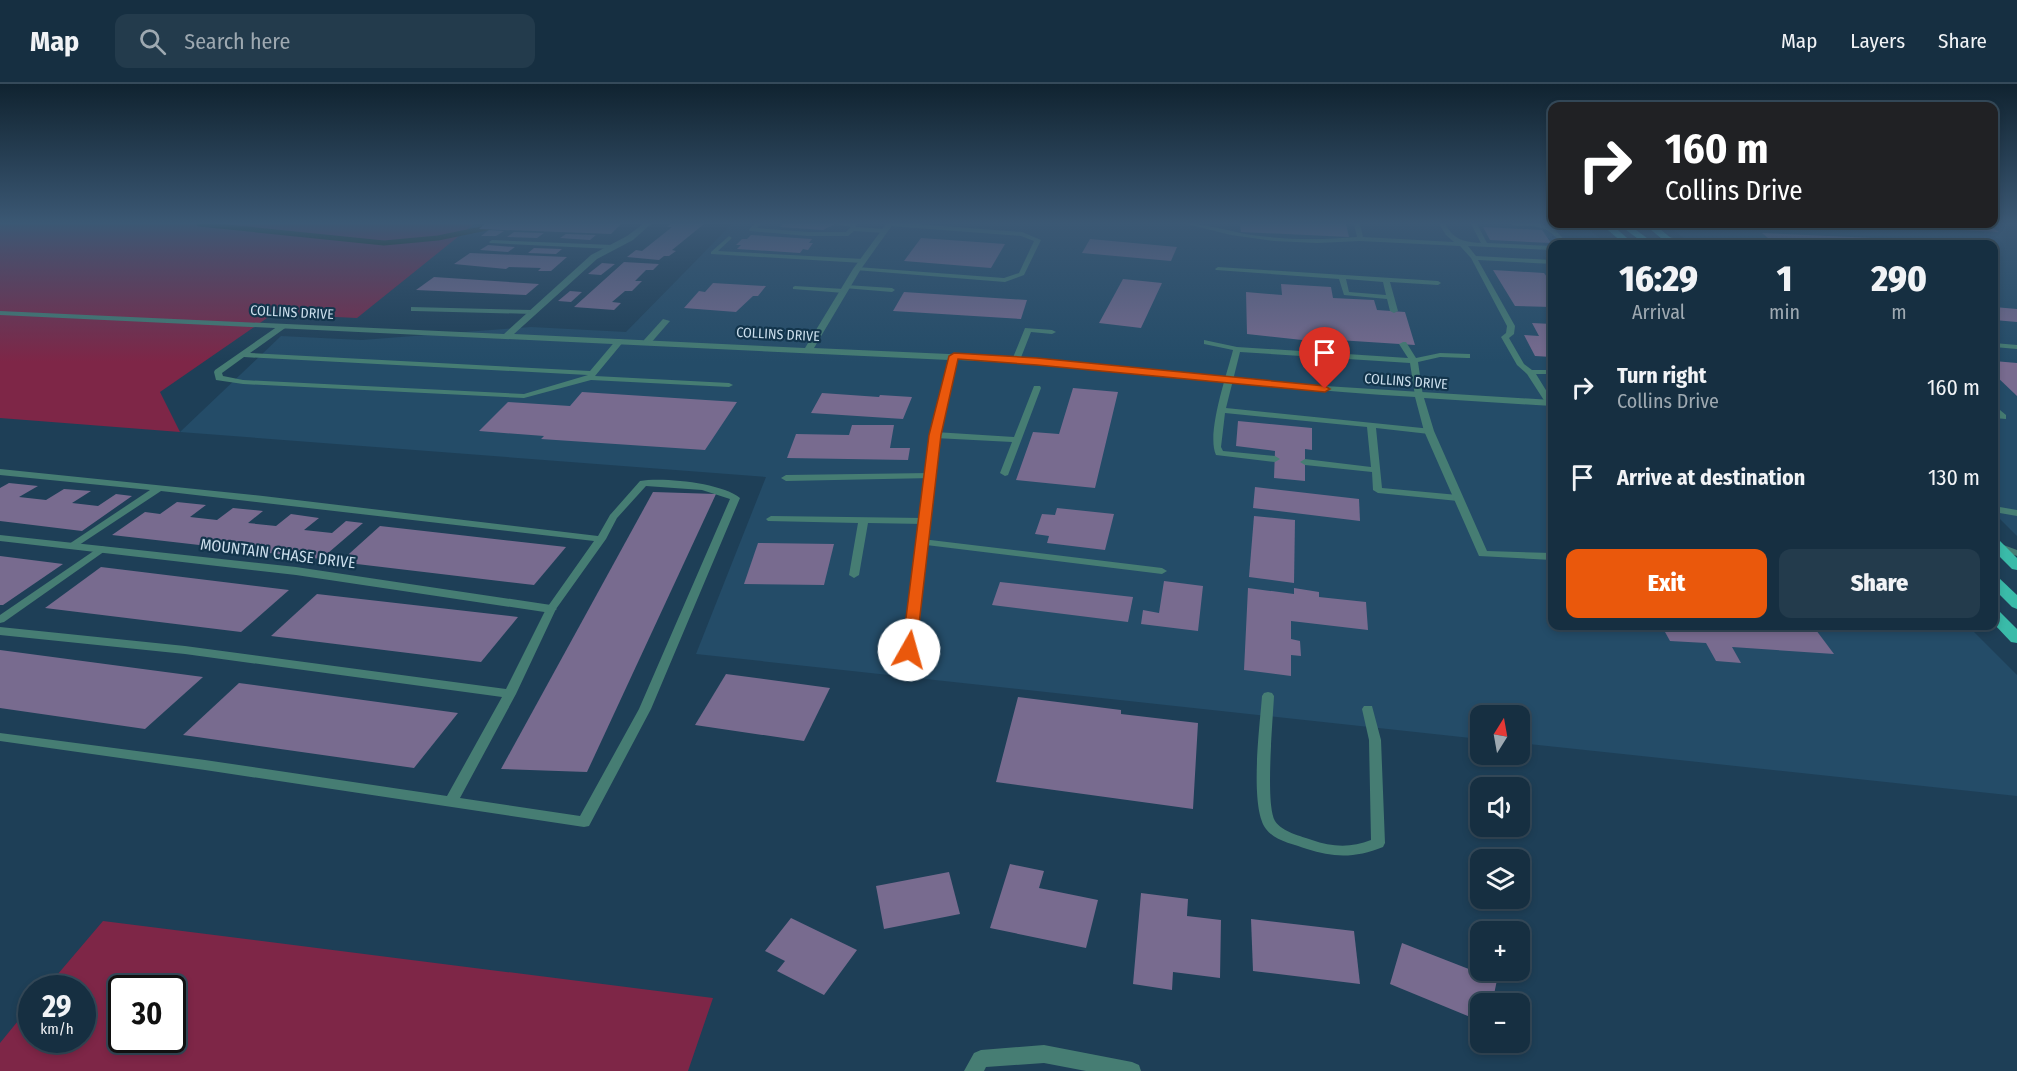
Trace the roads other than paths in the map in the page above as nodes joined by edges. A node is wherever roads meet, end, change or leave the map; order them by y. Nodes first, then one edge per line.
1 (580, 270) edge
2 (856, 270) edge
3 (871, 270) edge
4 (1024, 270) edge
5 (1234, 270) edge
6 (1481, 270) edge
7 (1342, 277) junction
8 (1386, 280) junction
9 (1438, 283) dead end
10 (795, 288) dead end
11 (845, 289) junction
12 (892, 290) dead end
13 (1390, 297) junction
14 (414, 309) dead end
15 (1394, 311) dead end
16 (533, 312) junction
17 (0, 313) edge
18 (666, 321) dead end
19 (284, 326) junction
20 (1052, 332) dead end
21 (507, 336) junction
22 (620, 341) junction
23 (647, 342) junction
24 (1207, 342) dead end
25 (1403, 344) dead end
26 (1998, 345) edge
27 (2017, 347) edge
28 (809, 349) junction
29 (1237, 349) junction
30 (242, 355) junction
31 (954, 356) junction
32 (1467, 356) dead end
33 (1016, 360) junction
34 (1414, 361) junction
35 (1530, 372) junction
36 (1548, 372) edge
37 (591, 375) junction
38 (1230, 380) junction
39 (729, 385) dead end
40 (1037, 388) dead end
41 (1419, 396) junction
42 (1548, 397) edge
43 (1548, 403) edge
44 (1221, 410) junction
45 (1371, 425) junction
46 (1429, 430) junction
47 (935, 435) junction
48 (1017, 440) junction
49 (1275, 459) dead end
50 (1305, 462) dead end
51 (1376, 470) junction
52 (0, 472) edge
53 (1005, 473) dead end
54 (930, 476) junction
55 (786, 478) dead end
56 (160, 488) junction
57 (1458, 498) junction
58 (1998, 510) edge
59 (2013, 512) edge
60 (1998, 514) edge
61 (771, 519) dead end
62 (863, 521) junction
63 (924, 521) junction
64 (0, 538) edge
65 (601, 539) junction
66 (922, 542) junction
67 (1998, 545) edge
68 (73, 546) junction
69 (1998, 547) edge
70 (100, 549) junction
71 (2017, 553) edge
72 (1548, 557) edge
73 (2017, 566) edge
74 (1162, 571) dead end
75 (854, 575) dead end
76 (1998, 585) edge
77 (2017, 604) edge
78 (551, 609) junction
79 (0, 620) edge
80 (1998, 621) edge
81 (0, 631) edge
82 (2017, 638) edge
83 (909, 650) dead end
84 (510, 694) junction
85 (1268, 696) dead end
86 (1368, 709) dead end
87 (0, 737) edge
88 (451, 802) junction
89 (973, 1071) edge
90 (1132, 1071) edge

1 - 16 street
2 - 11 street
3 - 4 lane
5 - 7 lane
6 - 35 lane
7 - 8 lane
7 - 13 lane
8 - 9 lane
8 - 13 lane
10 - 11 lane
11 - 12 lane
11 - 28 street
13 - 15 lane
14 - 16 lane
16 - 21 street
17 - 19 street, COLLINS DRIVE
18 - 23 lane
19 - 21 street, COLLINS DRIVE
19 - 30 lane
20 - 33 lane
21 - 22 street, COLLINS DRIVE
22 - 23 street, COLLINS DRIVE
22 - 37 lane
23 - 28 street, COLLINS DRIVE
24 - 29 lane
25 - 34 lane
26 - 27 lane
28 - 31 street, COLLINS DRIVE
29 - 34 lane
29 - 38 lane
30 - 37 lane
30 - 37 lane
31 - 33 street, COLLINS DRIVE
31 - 47 street
32 - 34 lane
33 - 38 street, COLLINS DRIVE
34 - 41 lane
35 - 36 lane
35 - 42 lane
37 - 39 lane
38 - 41 street, COLLINS DRIVE
38 - 44 lane
40 - 48 lane
41 - 43 street, COLLINS DRIVE
41 - 46 street
44 - 45 lane
44 - 49 lane
45 - 46 lane
45 - 51 lane
46 - 57 street
47 - 48 lane
47 - 54 street
48 - 53 lane
50 - 51 lane
51 - 57 lane
52 - 56 lane
54 - 55 lane
54 - 63 street
56 - 65 lane
56 - 68 lane
57 - 72 street
58 - 59 lane
59 - 60 lane
61 - 62 lane
62 - 63 lane
62 - 75 lane
63 - 66 street
64 - 68 street, MOUNTAIN CHASE DRIVE
65 - 78 lane
65 - 88 lane
66 - 74 lane
66 - 83 street
67 - 71 lane
68 - 70 street, MOUNTAIN CHASE DRIVE
69 - 73 main road
70 - 78 street, MOUNTAIN CHASE DRIVE
70 - 79 lane
76 - 77 main road
78 - 84 lane
80 - 82 main road
81 - 84 lane
84 - 88 lane
85 - 86 lane
87 - 88 lane
89 - 90 street

